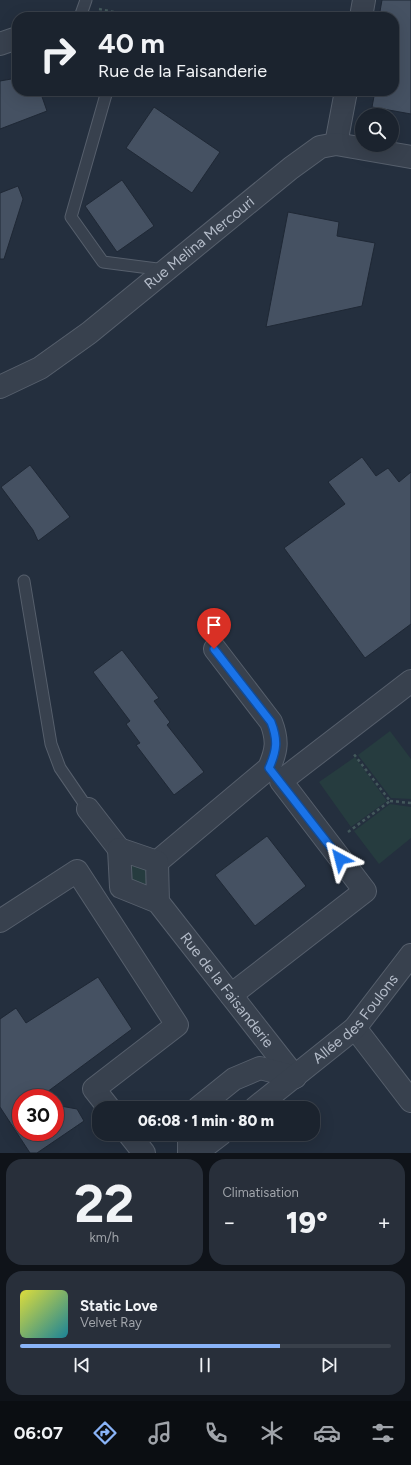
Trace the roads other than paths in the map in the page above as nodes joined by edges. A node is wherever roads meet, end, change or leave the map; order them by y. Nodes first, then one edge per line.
1 (364, 0) edge
2 (362, 12) edge
3 (12, 40) edge
4 (0, 44) edge
5 (106, 96) edge
6 (345, 96) edge
7 (336, 144) junction
8 (411, 157) edge
9 (165, 270) junction
10 (0, 387) edge
11 (24, 581) dead end
12 (214, 649) dead end
13 (411, 681) edge
14 (275, 775) junction
15 (88, 809) joint
16 (119, 849) junction
17 (157, 862) junction
18 (158, 902) junction
19 (0, 921) edge
20 (411, 955) edge
21 (231, 995) junction
22 (355, 1028) junction
23 (295, 1077) junction
24 (104, 1101) edge
25 (207, 1101) edge
26 (230, 1101) edge
27 (264, 1101) edge
28 (411, 1101) edge
29 (135, 1141) edge
30 (189, 1141) edge
31 (212, 1141) edge
32 (144, 1153) edge
33 (189, 1153) edge
34 (196, 1153) edge

1 - 2 street
3 - 4 street
5 - 9 lane
6 - 7 street
7 - 8 street, Rue Melina Mercouri
7 - 9 street, Rue Melina Mercouri
9 - 10 street, Rue Melina Mercouri
11 - 15 lane
12 - 14 street
13 - 14 street
14 - 17 street
14 - 21 street
15 - 16 street
16 - 17 street
16 - 18 street
17 - 18 street
18 - 21 street, Rue de la Faisanderie
19 - 24 street
20 - 22 street, Allée des Foulons
21 - 23 street, Rue de la Faisanderie
22 - 23 street, Allée des Foulons
22 - 28 street
23 - 25 street
23 - 26 street
23 - 27 street, Allée des Foulons
29 - 32 street
30 - 33 street
31 - 34 street

